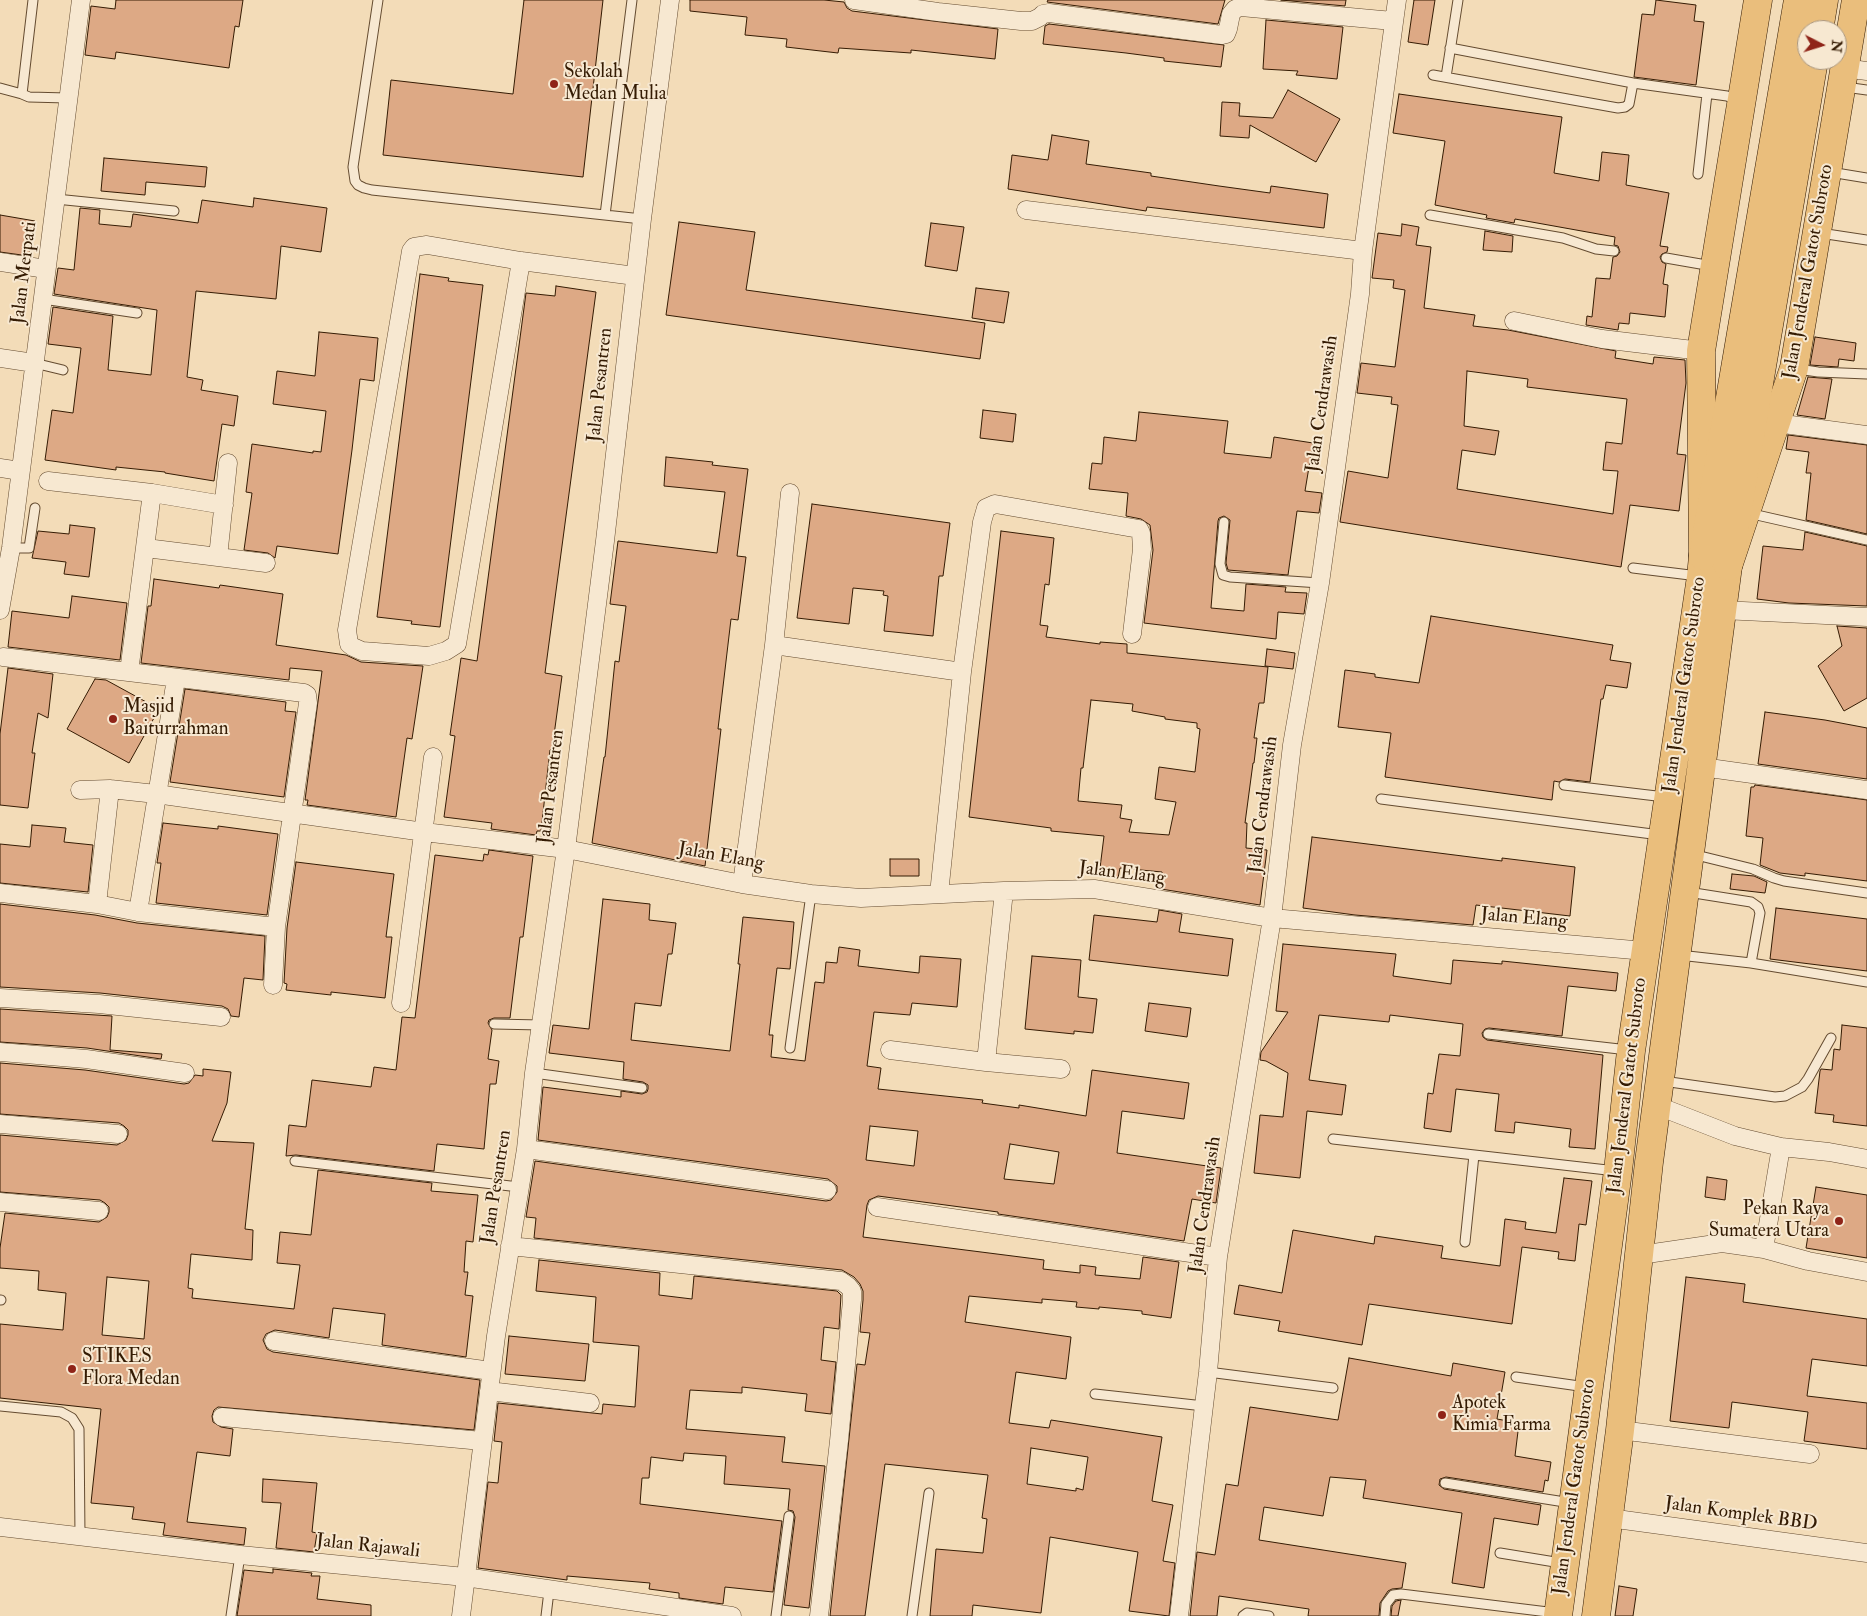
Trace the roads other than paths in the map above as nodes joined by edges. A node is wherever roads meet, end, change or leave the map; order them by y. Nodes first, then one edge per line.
1 (33, 0) edge
2 (81, 0) edge
3 (378, 0) edge
4 (632, 0) edge
5 (670, 0) edge
6 (854, 0) edge
7 (1397, 0) edge
8 (1458, 0) edge
9 (1758, 0) edge
10 (1798, 0) edge
11 (1824, 0) edge
12 (1856, 0) edge
13 (1821, 20) edge
14 (1394, 21) junction
15 (1450, 48) junction
16 (1812, 70) edge
17 (1433, 75) dead end
18 (1446, 78) junction
19 (1855, 79) edge
20 (1633, 83) junction
21 (0, 88) edge
22 (22, 94) junction
23 (1707, 94) junction
24 (67, 98) junction
25 (1742, 101) junction
26 (1827, 172) junction
27 (1698, 174) dead end
28 (1867, 178) edge
29 (56, 199) junction
30 (174, 210) dead end
31 (1026, 210) dead end
32 (605, 215) junction
33 (1430, 215) dead end
34 (642, 219) junction
35 (1817, 232) junction
36 (1867, 240) edge
37 (1363, 251) junction
38 (1614, 251) dead end
39 (1666, 258) dead end
40 (521, 261) junction
41 (0, 262) edge
42 (1715, 266) junction
43 (46, 269) junction
44 (635, 276) junction
45 (43, 299) junction
46 (137, 313) dead end
47 (1514, 321) dead end
48 (1701, 351) junction
49 (0, 358) edge
50 (34, 363) junction
51 (1794, 368) junction
52 (63, 370) dead end
53 (1867, 374) edge
54 (1776, 424) junction
55 (1867, 434) edge
56 (228, 463) dead end
57 (0, 468) edge
58 (20, 471) junction
59 (48, 481) dead end
60 (790, 493) dead end
61 (152, 494) junction
62 (224, 504) junction
63 (35, 508) dead end
64 (1746, 513) junction
65 (1224, 522) dead end
66 (1867, 540) edge
67 (10, 548) junction
68 (146, 548) junction
69 (218, 557) junction
70 (266, 563) dead end
71 (1702, 566) junction
72 (1728, 566) junction
73 (1633, 568) dead end
74 (1320, 583) junction
75 (0, 603) edge
76 (0, 610) edge
77 (1722, 610) junction
78 (1867, 617) edge
79 (1132, 634) dead end
80 (774, 645) junction
81 (3, 657) dead end
82 (129, 672) junction
83 (962, 672) junction
84 (176, 679) junction
85 (432, 757) dead end
86 (1702, 767) junction
87 (1564, 786) dead end
88 (110, 789) junction
89 (80, 790) dead end
90 (1867, 790) edge
91 (156, 794) junction
92 (1668, 797) junction
93 (1381, 799) dead end
94 (292, 813) junction
95 (424, 832) junction
96 (1662, 836) junction
97 (566, 849) junction
98 (1690, 854) junction
99 (742, 884) junction
100 (1004, 891) junction
101 (1686, 892) junction
102 (0, 893) edge
103 (1867, 893) edge
104 (811, 894) junction
105 (940, 894) junction
106 (96, 904) junction
107 (138, 912) junction
108 (1272, 918) junction
109 (276, 927) junction
110 (1645, 951) junction
111 (1677, 954) junction
112 (1751, 963) junction
113 (1867, 982) edge
114 (273, 985) dead end
115 (0, 998) edge
116 (401, 1003) dead end
117 (222, 1017) dead end
118 (494, 1024) dead end
119 (540, 1025) junction
120 (1488, 1034) dead end
121 (1831, 1038) dead end
122 (790, 1048) dead end
123 (890, 1050) dead end
124 (1631, 1051) junction
125 (0, 1052) edge
126 (986, 1062) junction
127 (1061, 1068) dead end
128 (186, 1072) dead end
129 (534, 1073) junction
130 (642, 1088) dead end
131 (1659, 1094) junction
132 (0, 1124) edge
133 (118, 1134) dead end
134 (1333, 1139) dead end
135 (1781, 1148) junction
136 (526, 1149) junction
137 (1474, 1155) junction
138 (1867, 1159) edge
139 (295, 1161) dead end
140 (1649, 1162) junction
141 (1618, 1164) junction
142 (518, 1187) junction
143 (827, 1190) dead end
144 (0, 1202) edge
145 (877, 1207) dead end
146 (99, 1211) dead end
147 (1466, 1242) dead end
148 (510, 1246) junction
149 (1764, 1249) junction
150 (1640, 1255) junction
151 (1218, 1257) junction
152 (1867, 1272) edge
153 (274, 1341) dead end
154 (491, 1371) junction
155 (1208, 1372) junction
156 (1516, 1377) dead end
157 (1333, 1388) dead end
158 (1589, 1388) junction
159 (488, 1391) junction
160 (1095, 1394) dead end
161 (590, 1403) dead end
162 (0, 1406) edge
163 (1204, 1406) junction
164 (222, 1417) dead end
165 (1620, 1430) junction
166 (482, 1441) junction
167 (1810, 1454) dead end
168 (1445, 1483) dead end
169 (929, 1492) dead end
170 (1573, 1504) junction
171 (789, 1516) dead end
172 (1609, 1518) junction
173 (0, 1527) edge
174 (80, 1536) junction
175 (1500, 1553) dead end
176 (1867, 1553) edge
177 (240, 1555) junction
178 (1565, 1564) junction
179 (465, 1578) junction
180 (549, 1591) junction
181 (1516, 1612) edge
182 (1558, 1614) edge
183 (713, 1615) edge
184 (230, 1616) edge
185 (460, 1616) edge
186 (546, 1616) edge
187 (732, 1616) edge
188 (776, 1616) edge
189 (819, 1616) edge
190 (912, 1616) edge
191 (1179, 1616) edge
192 (1243, 1616) edge
193 (1269, 1616) edge
194 (1384, 1616) edge
195 (1596, 1616) edge

1 - 22 lane
2 - 24 street, Jalan Merpati
3 - 32 lane
4 - 32 lane
5 - 34 street, Jalan Pesantren
6 - 14 street
7 - 14 street, Jalan Cendrawasih
8 - 15 lane
9 - 25 main road, Jalan Jenderal Gatot Subroto
10 - 71 main road, Jalan Jenderal Gatot Subroto
11 - 13 main road
12 - 19 main road, Jalan Jenderal Gatot Subroto
14 - 37 street, Jalan Cendrawasih
15 - 18 lane
15 - 20 lane
16 - 72 main road, Jalan Jenderal Gatot Subroto
17 - 18 lane
18 - 20 lane
19 - 26 main road, Jalan Jenderal Gatot Subroto
20 - 23 lane
21 - 22 lane
22 - 24 lane
23 - 25 lane
23 - 27 lane
24 - 29 street, Jalan Merpati
25 - 42 main road, Jalan Jenderal Gatot Subroto
26 - 28 lane
26 - 35 main road, Jalan Jenderal Gatot Subroto
29 - 30 lane
29 - 43 street, Jalan Merpati
31 - 37 street
32 - 34 lane
33 - 38 lane
34 - 44 street, Jalan Pesantren
35 - 36 lane
35 - 51 main road, Jalan Jenderal Gatot Subroto
37 - 74 street, Jalan Cendrawasih
39 - 42 lane
40 - 40 street
40 - 44 street
41 - 43 street
42 - 48 main road, Jalan Jenderal Gatot Subroto
43 - 45 street, Jalan Merpati
44 - 97 street, Jalan Pesantren
45 - 46 lane
45 - 50 street, Jalan Merpati
47 - 48 street
48 - 71 main road, Jalan Jenderal Gatot Subroto
49 - 50 street
50 - 52 lane
50 - 58 street, Jalan Merpati
51 - 53 lane
51 - 54 main road, Jalan Jenderal Gatot Subroto
54 - 55 street
54 - 64 main road, Jalan Jenderal Gatot Subroto
56 - 62 street
57 - 58 street
58 - 67 street, Jalan Merpati
59 - 61 street
60 - 80 street
61 - 62 street
61 - 68 street
62 - 69 street
63 - 67 lane
64 - 66 lane
64 - 72 main road, Jalan Jenderal Gatot Subroto
65 - 74 lane
67 - 75 street, Jalan Merpati
68 - 69 street
68 - 82 street
69 - 70 street
71 - 73 lane
71 - 92 main road, Jalan Jenderal Gatot Subroto
72 - 77 main road, Jalan Jenderal Gatot Subroto
74 - 108 street, Jalan Cendrawasih
75 - 76 street, Jalan Merpati
77 - 78 street
77 - 86 main road, Jalan Jenderal Gatot Subroto
79 - 83 street
80 - 83 street
80 - 99 street
81 - 82 street
82 - 84 street
83 - 105 street
84 - 91 street
84 - 94 street
85 - 95 street
86 - 90 street
86 - 98 main road, Jalan Jenderal Gatot Subroto
87 - 92 lane
88 - 89 street, Jalan Elang
88 - 91 street, Jalan Elang
88 - 106 street
91 - 94 street, Jalan Elang
91 - 107 street
92 - 96 main road, Jalan Jenderal Gatot Subroto
93 - 96 lane
94 - 95 street, Jalan Elang
94 - 109 street
95 - 97 street, Jalan Elang
95 - 116 street
96 - 110 main road, Jalan Jenderal Gatot Subroto
97 - 99 street, Jalan Elang
97 - 119 street, Jalan Pesantren
98 - 101 main road, Jalan Jenderal Gatot Subroto
98 - 103 lane
99 - 104 street, Jalan Elang
100 - 105 street, Jalan Elang
100 - 108 street, Jalan Elang
100 - 126 street
101 - 111 main road, Jalan Jenderal Gatot Subroto
101 - 112 lane
102 - 106 street
104 - 105 street, Jalan Elang
104 - 122 lane
106 - 107 street
107 - 109 street
108 - 110 street, Jalan Elang
108 - 151 street, Jalan Cendrawasih
109 - 114 street
110 - 124 main road, Jalan Jenderal Gatot Subroto
111 - 112 lane
111 - 131 main road, Jalan Jenderal Gatot Subroto
112 - 113 lane
115 - 117 street
118 - 119 lane
119 - 129 street, Jalan Pesantren
120 - 124 lane
121 - 131 lane
123 - 126 street
124 - 141 main road, Jalan Jenderal Gatot Subroto
125 - 128 street
126 - 127 street
129 - 130 lane
129 - 136 street, Jalan Pesantren
131 - 135 street
131 - 140 main road, Jalan Jenderal Gatot Subroto
132 - 133 street
134 - 137 lane
135 - 138 street
135 - 149 street
136 - 142 street, Jalan Pesantren
136 - 143 street
137 - 141 lane
137 - 147 lane
139 - 142 lane
140 - 141 main road
140 - 150 main road, Jalan Jenderal Gatot Subroto
141 - 158 main road, Jalan Jenderal Gatot Subroto
142 - 148 street, Jalan Pesantren
144 - 146 street
145 - 151 street
148 - 154 street, Jalan Pesantren
148 - 189 street
149 - 150 street
149 - 152 street
150 - 165 main road, Jalan Jenderal Gatot Subroto
151 - 155 street, Jalan Cendrawasih
153 - 154 street
154 - 159 street, Jalan Pesantren
155 - 157 lane
155 - 163 street, Jalan Cendrawasih
156 - 158 lane
158 - 170 main road, Jalan Jenderal Gatot Subroto
159 - 161 street
159 - 166 street, Jalan Pesantren
160 - 163 lane
162 - 174 lane
163 - 191 street, Jalan Cendrawasih
164 - 166 street
165 - 167 street
165 - 172 main road, Jalan Jenderal Gatot Subroto
166 - 179 street, Jalan Pesantren
168 - 170 lane
169 - 190 lane
170 - 178 main road, Jalan Jenderal Gatot Subroto
171 - 188 lane
172 - 176 street, Jalan Komplek BBD
172 - 195 main road, Jalan Jenderal Gatot Subroto
173 - 174 street, Jalan Rajawali
174 - 177 street, Jalan Rajawali
175 - 178 lane
177 - 179 street, Jalan Rajawali
177 - 184 lane
178 - 182 main road, Jalan Jenderal Gatot Subroto
179 - 180 street, Jalan Rajawali
179 - 185 street, Jalan Pesantren
180 - 183 street, Jalan Rajawali
180 - 186 lane
181 - 182 lane
181 - 194 lane
183 - 187 street, Jalan Rajawali
192 - 193 lane

